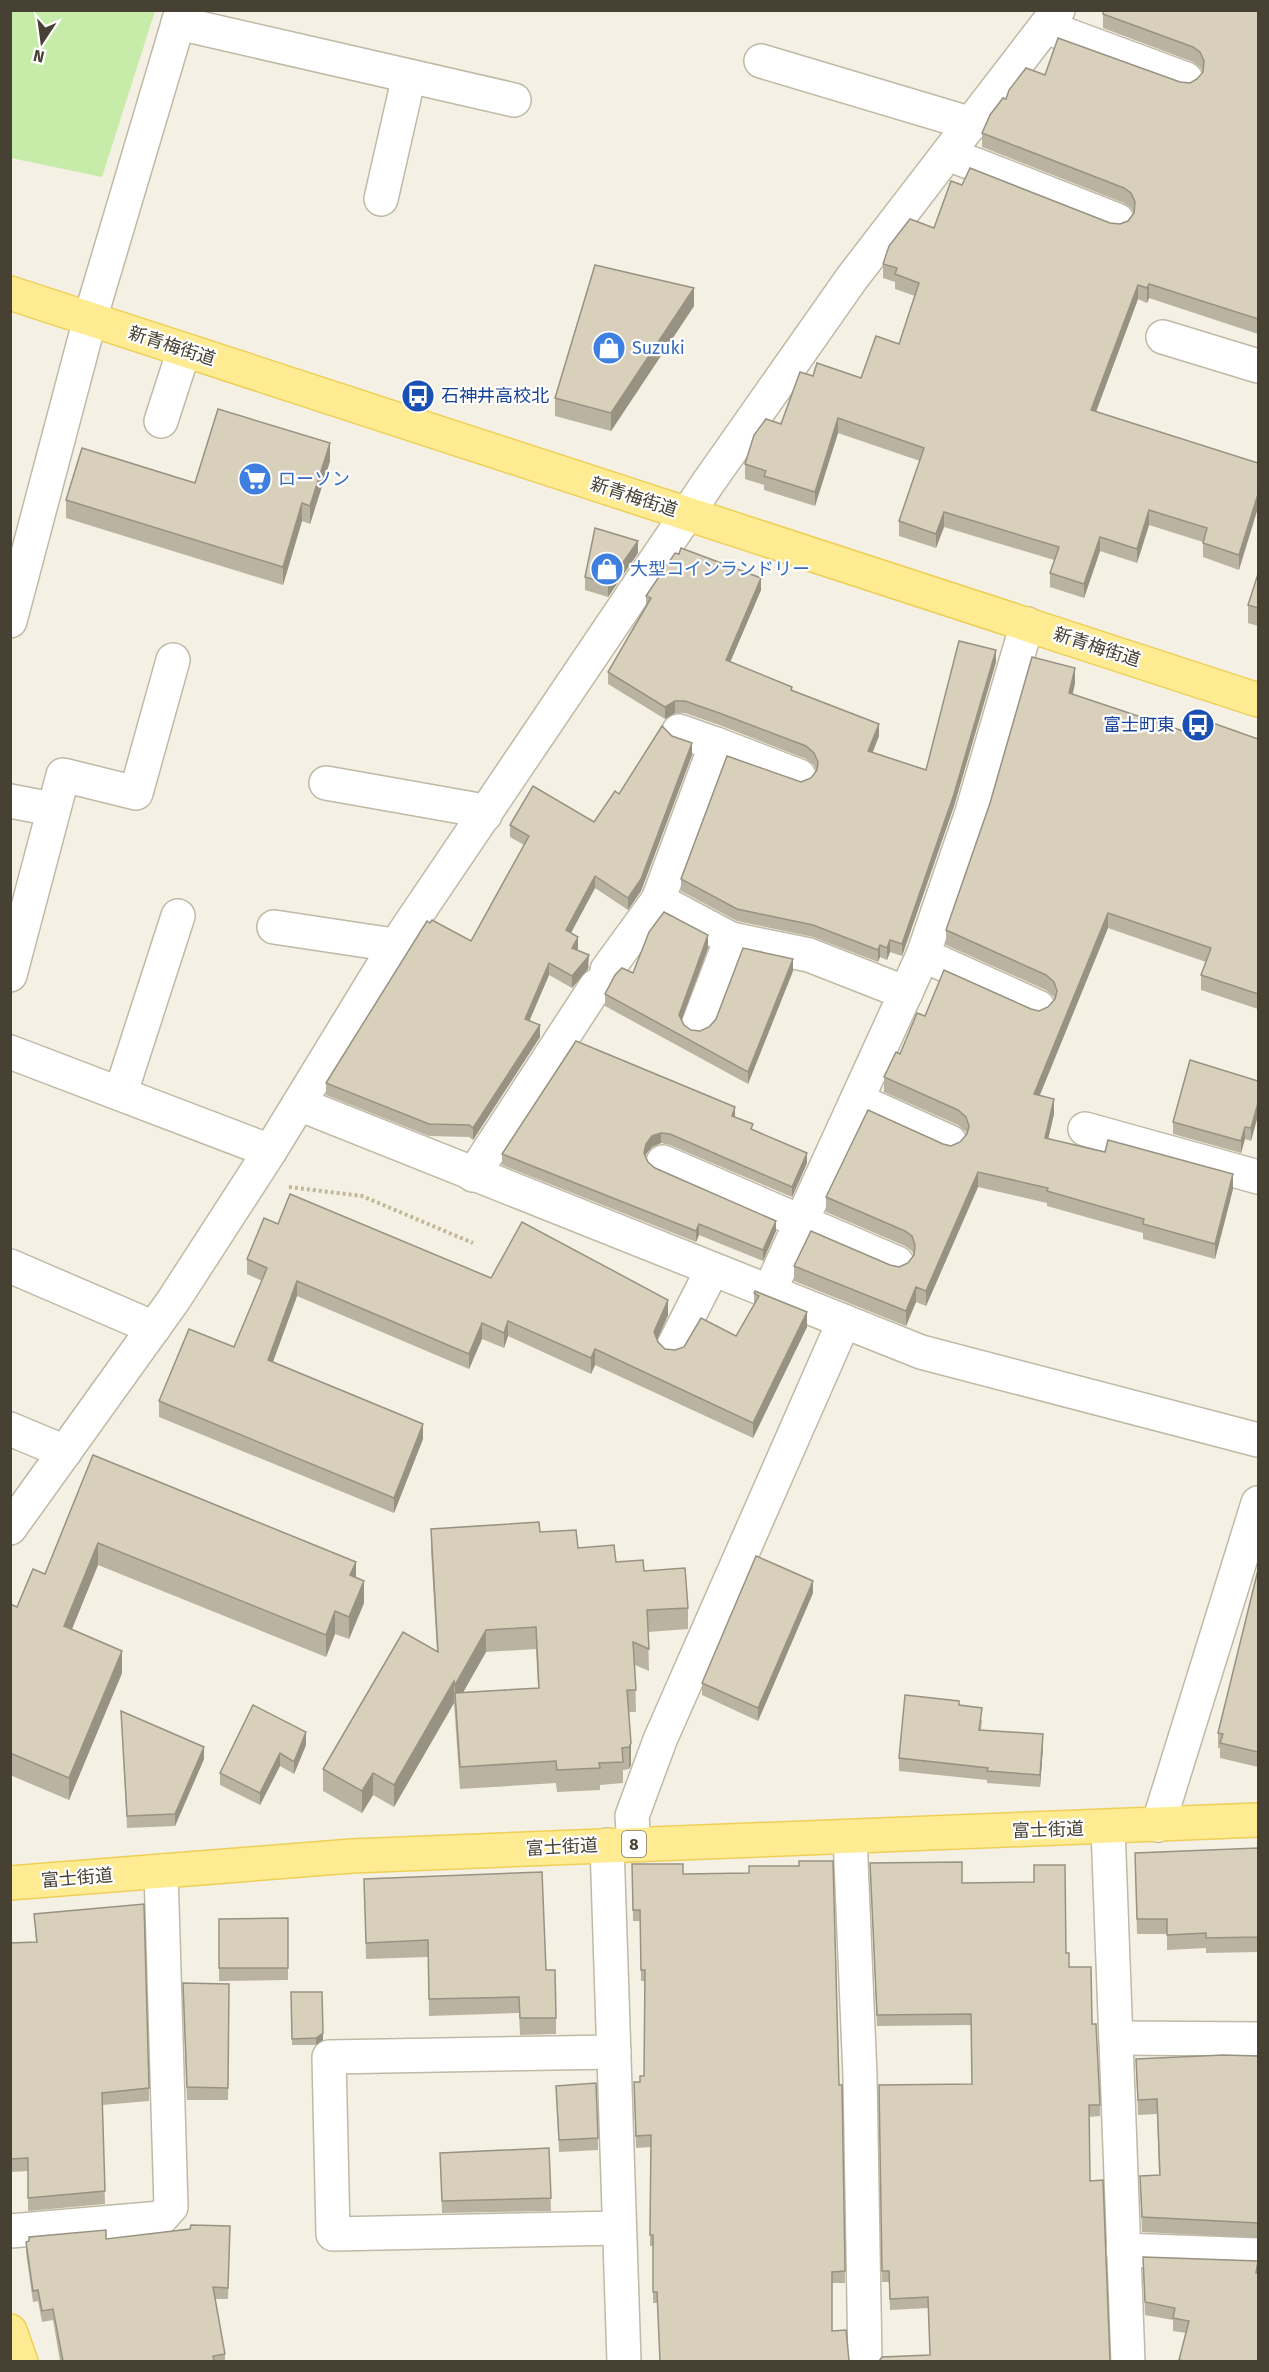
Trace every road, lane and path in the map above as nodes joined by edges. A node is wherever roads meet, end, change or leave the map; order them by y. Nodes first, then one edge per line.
1 (180, 17) edge
2 (1052, 19) edge
3 (762, 61) dead end
4 (409, 76) junction
5 (1186, 79) dead end
6 (513, 100) dead end
7 (972, 124) junction
8 (948, 154) junction
9 (381, 199) dead end
10 (1117, 220) dead end
11 (10, 293) edge
12 (90, 319) junction
13 (1163, 337) dead end
14 (183, 350) junction
15 (1258, 366) edge
16 (160, 421) dead end
17 (687, 515) junction
18 (17, 576) edge
19 (10, 621) edge
20 (1027, 624) junction
21 (173, 660) dead end
22 (1258, 700) edge
23 (679, 731) dead end
24 (716, 744) junction
25 (799, 776) dead end
26 (326, 783) dead end
27 (10, 801) edge
28 (52, 809) junction
29 (485, 815) junction
30 (658, 900) junction
31 (178, 916) dead end
32 (274, 927) dead end
33 (731, 939) junction
34 (394, 948) junction
35 (923, 955) junction
36 (10, 975) edge
37 (906, 993) junction
38 (1038, 1007) dead end
39 (698, 1025) dead end
40 (10, 1052) edge
41 (121, 1092) junction
42 (857, 1100) junction
43 (299, 1104) junction
44 (1085, 1129) dead end
45 (950, 1142) dead end
46 (264, 1161) junction
47 (663, 1162) dead end
48 (473, 1175) junction
49 (1258, 1177) edge
50 (801, 1222) junction
51 (472, 1243) dead end
52 (897, 1263) dead end
53 (10, 1266) edge
54 (712, 1270) junction
55 (769, 1292) junction
56 (844, 1321) junction
57 (154, 1328) junction
58 (672, 1347) edge
59 (10, 1429) edge
60 (1258, 1440) edge
61 (65, 1452) junction
62 (1258, 1503) edge
63 (10, 1528) edge
64 (1258, 1820) edge
65 (1158, 1826) junction
66 (1108, 1828) junction
67 (850, 1837) junction
68 (620, 1845) junction
69 (161, 1871) junction
70 (10, 1883) edge
71 (1116, 2038) junction
72 (1258, 2039) edge
73 (614, 2052) junction
74 (619, 2228) junction
75 (10, 2231) edge
76 (1123, 2250) junction
77 (1258, 2255) edge
78 (10, 2331) edge
79 (21, 2361) edge
80 (624, 2361) edge
81 (865, 2361) edge
82 (1128, 2361) edge

1 - 4 street
1 - 12 street
2 - 5 street
2 - 7 street
3 - 7 street
4 - 6 street
4 - 9 street
7 - 8 street
8 - 10 street
8 - 17 street
11 - 12 main road, 新青梅街道
12 - 14 main road, 新青梅街道
12 - 18 street
13 - 15 street
14 - 16 street
14 - 17 main road, 新青梅街道
17 - 20 main road, 新青梅街道
17 - 29 street
18 - 19 street
20 - 22 main road, 新青梅街道
20 - 35 street
21 - 28 street
23 - 24 street
24 - 25 street
24 - 30 street
26 - 29 street
27 - 28 street
28 - 36 street
29 - 34 street
30 - 33 street
30 - 48 street
31 - 41 street
32 - 34 street
33 - 37 street
33 - 39 street
34 - 43 street
35 - 37 street
35 - 38 street
37 - 42 street
40 - 41 street
41 - 46 street
42 - 45 street
42 - 50 street
43 - 46 street
43 - 48 street
44 - 49 street
46 - 51 path
46 - 57 street
47 - 50 street
48 - 54 street
50 - 52 street
50 - 55 street
53 - 57 street
54 - 55 street
54 - 58 street
55 - 56 street
56 - 60 street
56 - 68 street
57 - 61 street
59 - 61 street
61 - 63 street
62 - 65 street
64 - 65 main road, 富士街道 / 8
65 - 66 main road, 富士街道 / 8
66 - 67 main road, 富士街道 / 8
66 - 71 street
67 - 68 main road, 富士街道 / 8
67 - 81 street
68 - 69 main road, 富士街道 / 8
68 - 73 street
69 - 70 main road, 富士街道 / 8
69 - 75 street
71 - 72 street
71 - 76 street
73 - 74 street
73 - 74 street
74 - 80 street
76 - 77 street
76 - 82 street
78 - 79 main road

